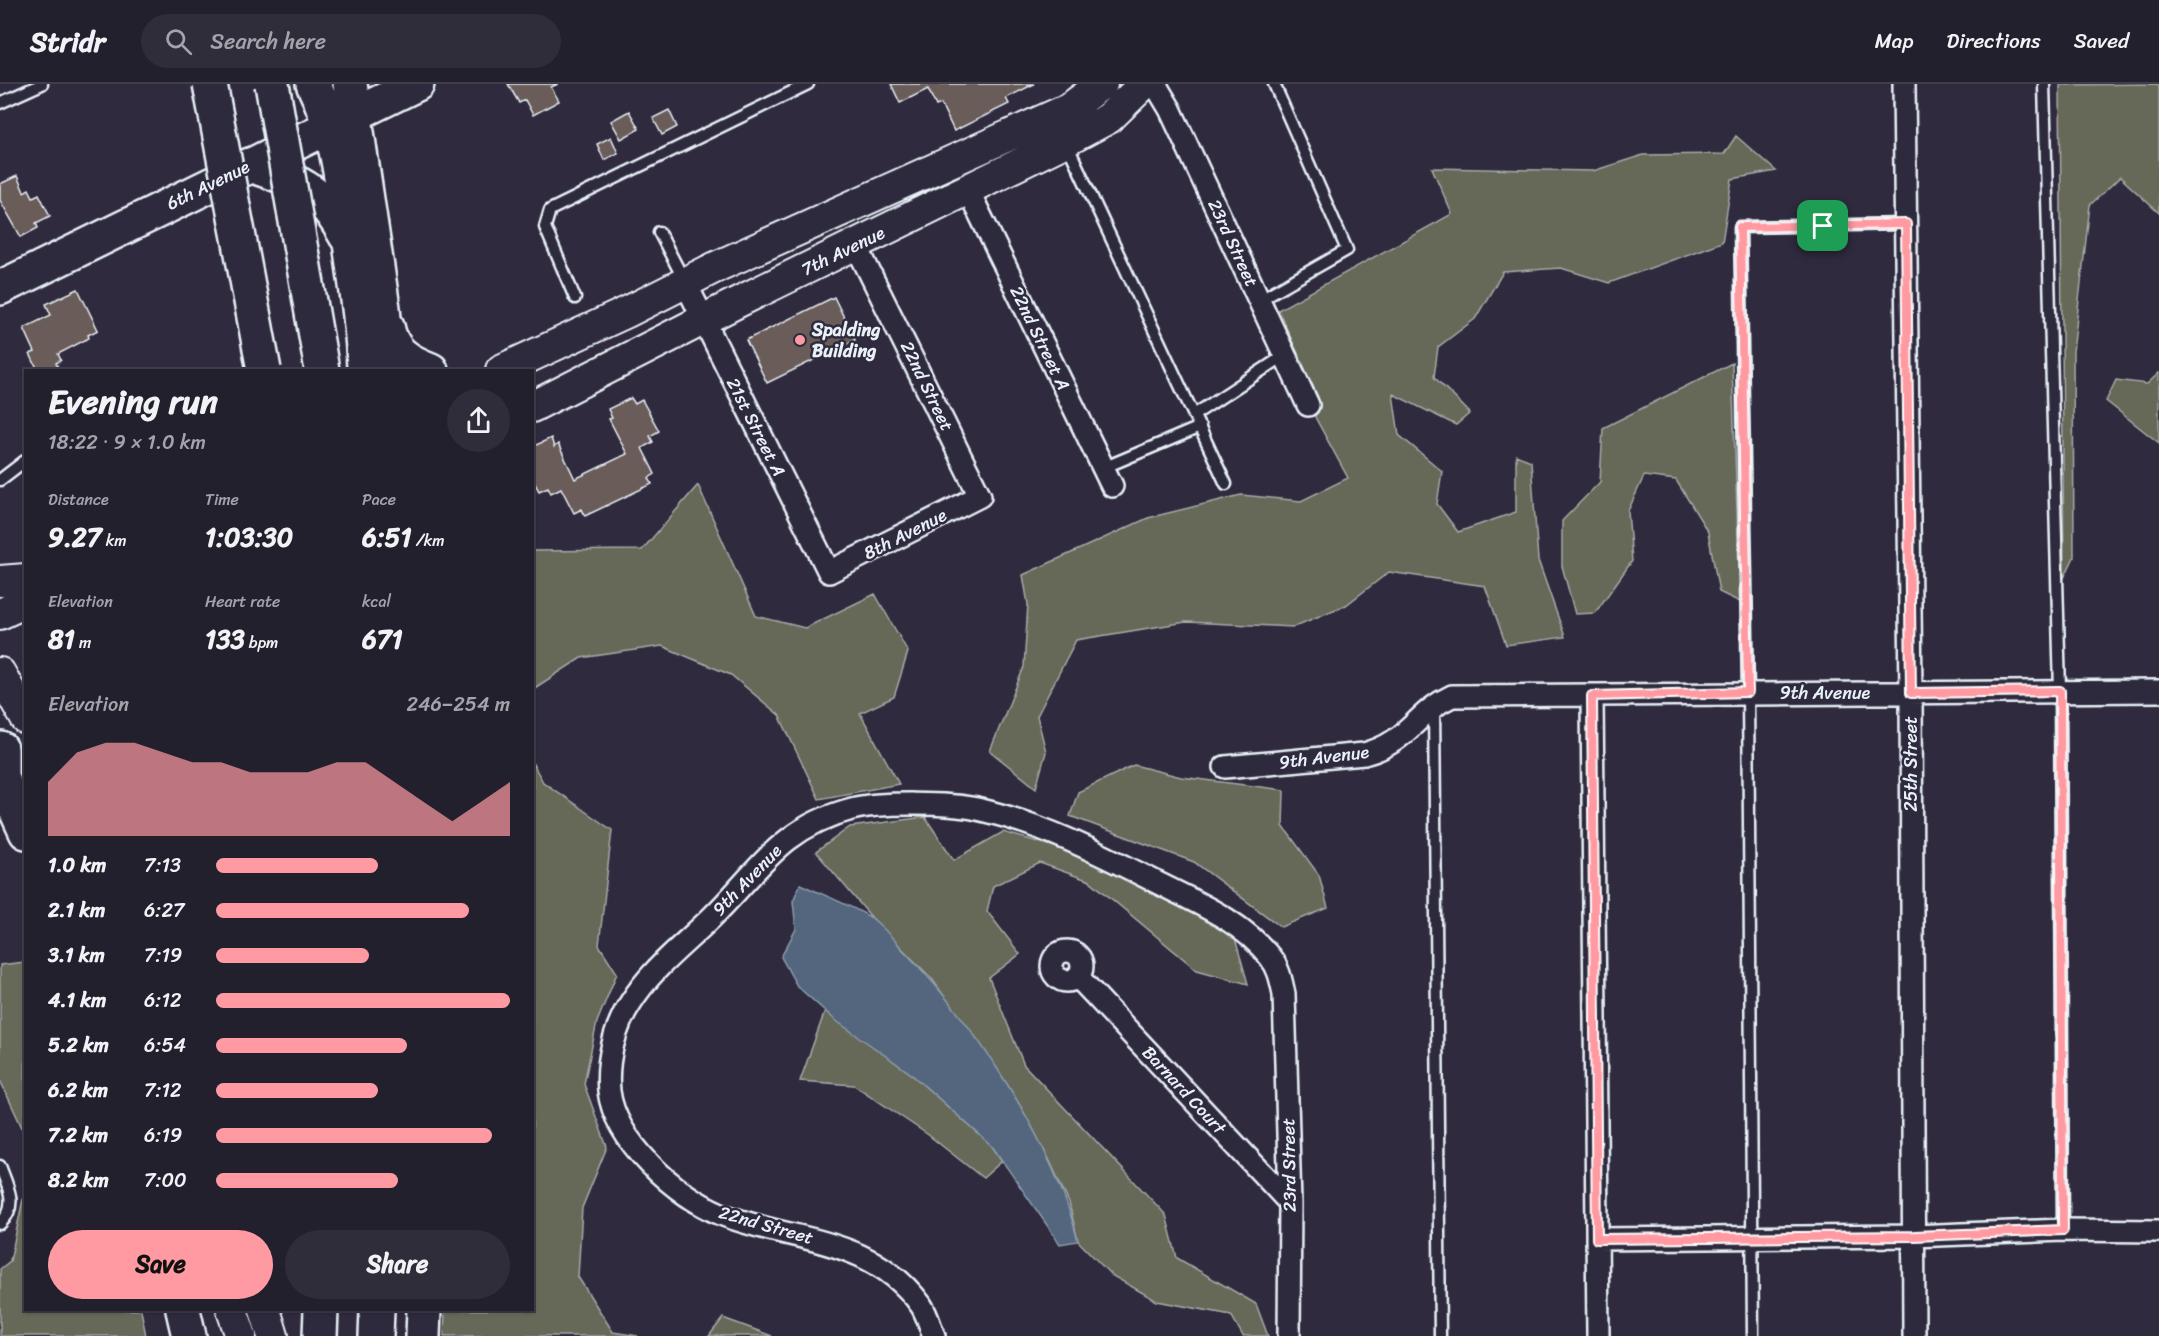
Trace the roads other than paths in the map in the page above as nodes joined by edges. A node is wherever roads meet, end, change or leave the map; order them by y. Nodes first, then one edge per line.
1 (42, 84) edge
2 (210, 84) edge
3 (272, 84) edge
4 (313, 84) edge
5 (417, 84) edge
6 (808, 84) edge
7 (1102, 84) edge
8 (1144, 84) edge
9 (1155, 84) edge
10 (1274, 84) edge
11 (1904, 84) edge
12 (2044, 84) edge
13 (0, 103) edge
14 (346, 109) edge
15 (1066, 141) junction
16 (250, 165) junction
17 (968, 190) junction
18 (1906, 224) junction
19 (659, 232) dead end
20 (351, 245) junction
21 (856, 245) junction
22 (685, 282) junction
23 (0, 288) edge
24 (575, 298) dead end
25 (1259, 300) junction
26 (383, 308) junction
27 (703, 320) junction
28 (1285, 355) junction
29 (264, 369) edge
30 (322, 369) edge
31 (364, 369) edge
32 (389, 369) edge
33 (428, 369) edge
34 (503, 369) edge
35 (1308, 405) dead end
36 (534, 406) edge
37 (1194, 415) junction
38 (1200, 428) junction
39 (24, 462) edge
40 (1108, 477) joint
41 (0, 480) edge
42 (1226, 484) dead end
43 (980, 496) joint
44 (829, 572) joint
45 (24, 579) edge
46 (0, 581) edge
47 (24, 603) edge
48 (0, 614) edge
49 (8, 678) edge
50 (2060, 691) junction
51 (2159, 691) edge
52 (1748, 692) junction
53 (1911, 693) junction
54 (1592, 696) junction
55 (1434, 704) junction
56 (24, 714) edge
57 (0, 748) edge
58 (1225, 767) dead end
59 (24, 789) edge
60 (24, 828) edge
61 (659, 966) joint
62 (1078, 977) dead end
63 (1284, 994) joint
64 (0, 1166) edge
65 (1290, 1203) junction
66 (0, 1224) edge
67 (2063, 1230) junction
68 (2159, 1231) edge
69 (1914, 1236) junction
70 (1752, 1237) junction
71 (1597, 1239) junction
72 (183, 1311) edge
73 (232, 1311) edge
74 (265, 1311) edge
75 (321, 1311) edge
76 (377, 1311) edge
77 (424, 1311) edge
78 (189, 1336) edge
79 (241, 1336) edge
80 (273, 1336) edge
81 (320, 1336) edge
82 (376, 1336) edge
83 (423, 1336) edge
84 (934, 1336) edge
85 (1289, 1336) edge
86 (1440, 1336) edge
87 (1598, 1336) edge
88 (1753, 1336) edge
89 (1914, 1336) edge

1 - 13 lane
2 - 29 main road, bridge
3 - 30 main road, bridge
4 - 14 main road
5 - 14 main road, 6th Avenue
6 - 24 lane
7 - 22 main road, 7th Avenue
8 - 15 main road, 7th Avenue
9 - 25 street, 23rd Street
10 - 25 lane
11 - 18 street, 25th Street
12 - 50 lane
14 - 16 main road, 6th Avenue
14 - 20 main road
14 - 26 main road
15 - 17 main road, 7th Avenue
15 - 37 lane
16 - 20 main road
16 - 23 main road, 6th Avenue
17 - 21 main road, 7th Avenue
17 - 40 street, 22nd Street A
18 - 52 lane
18 - 53 street, 25th Street
19 - 22 lane
20 - 31 main road
21 - 27 main road, 7th Avenue
21 - 43 street, 22nd Street
22 - 27 street, 21st Street A
22 - 34 main road, 7th Avenue
25 - 28 street, 23rd Street
26 - 32 main road
26 - 33 main road
27 - 36 main road, 7th Avenue
27 - 44 street, 21st Street A
28 - 35 street, 23rd Street
28 - 37 lane
37 - 38 lane
38 - 40 lane
38 - 42 lane
39 - 41 lane
43 - 44 street, 8th Avenue
45 - 46 main road
47 - 48 main road
49 - 56 main road
50 - 51 street, 9th Avenue
50 - 53 street, 9th Avenue
50 - 67 lane
52 - 53 street, 9th Avenue
52 - 54 street, 9th Avenue
52 - 70 lane
53 - 69 street, 25th Street
54 - 55 street, 9th Avenue
54 - 71 street
55 - 58 street, 9th Avenue
55 - 86 lane
57 - 59 main road
57 - 60 main road
61 - 63 street, 9th Avenue
61 - 84 street, 22nd Street
62 - 65 street, Barnard Court
63 - 65 street, 23rd Street
64 - 66 lane
65 - 85 street, 23rd Street
67 - 68 street
67 - 69 street
69 - 70 street
69 - 89 street, 25th Street
70 - 71 street
70 - 88 lane
71 - 87 street
72 - 78 main road
73 - 79 main road
74 - 80 main road
75 - 81 main road
76 - 82 main road
77 - 83 main road

